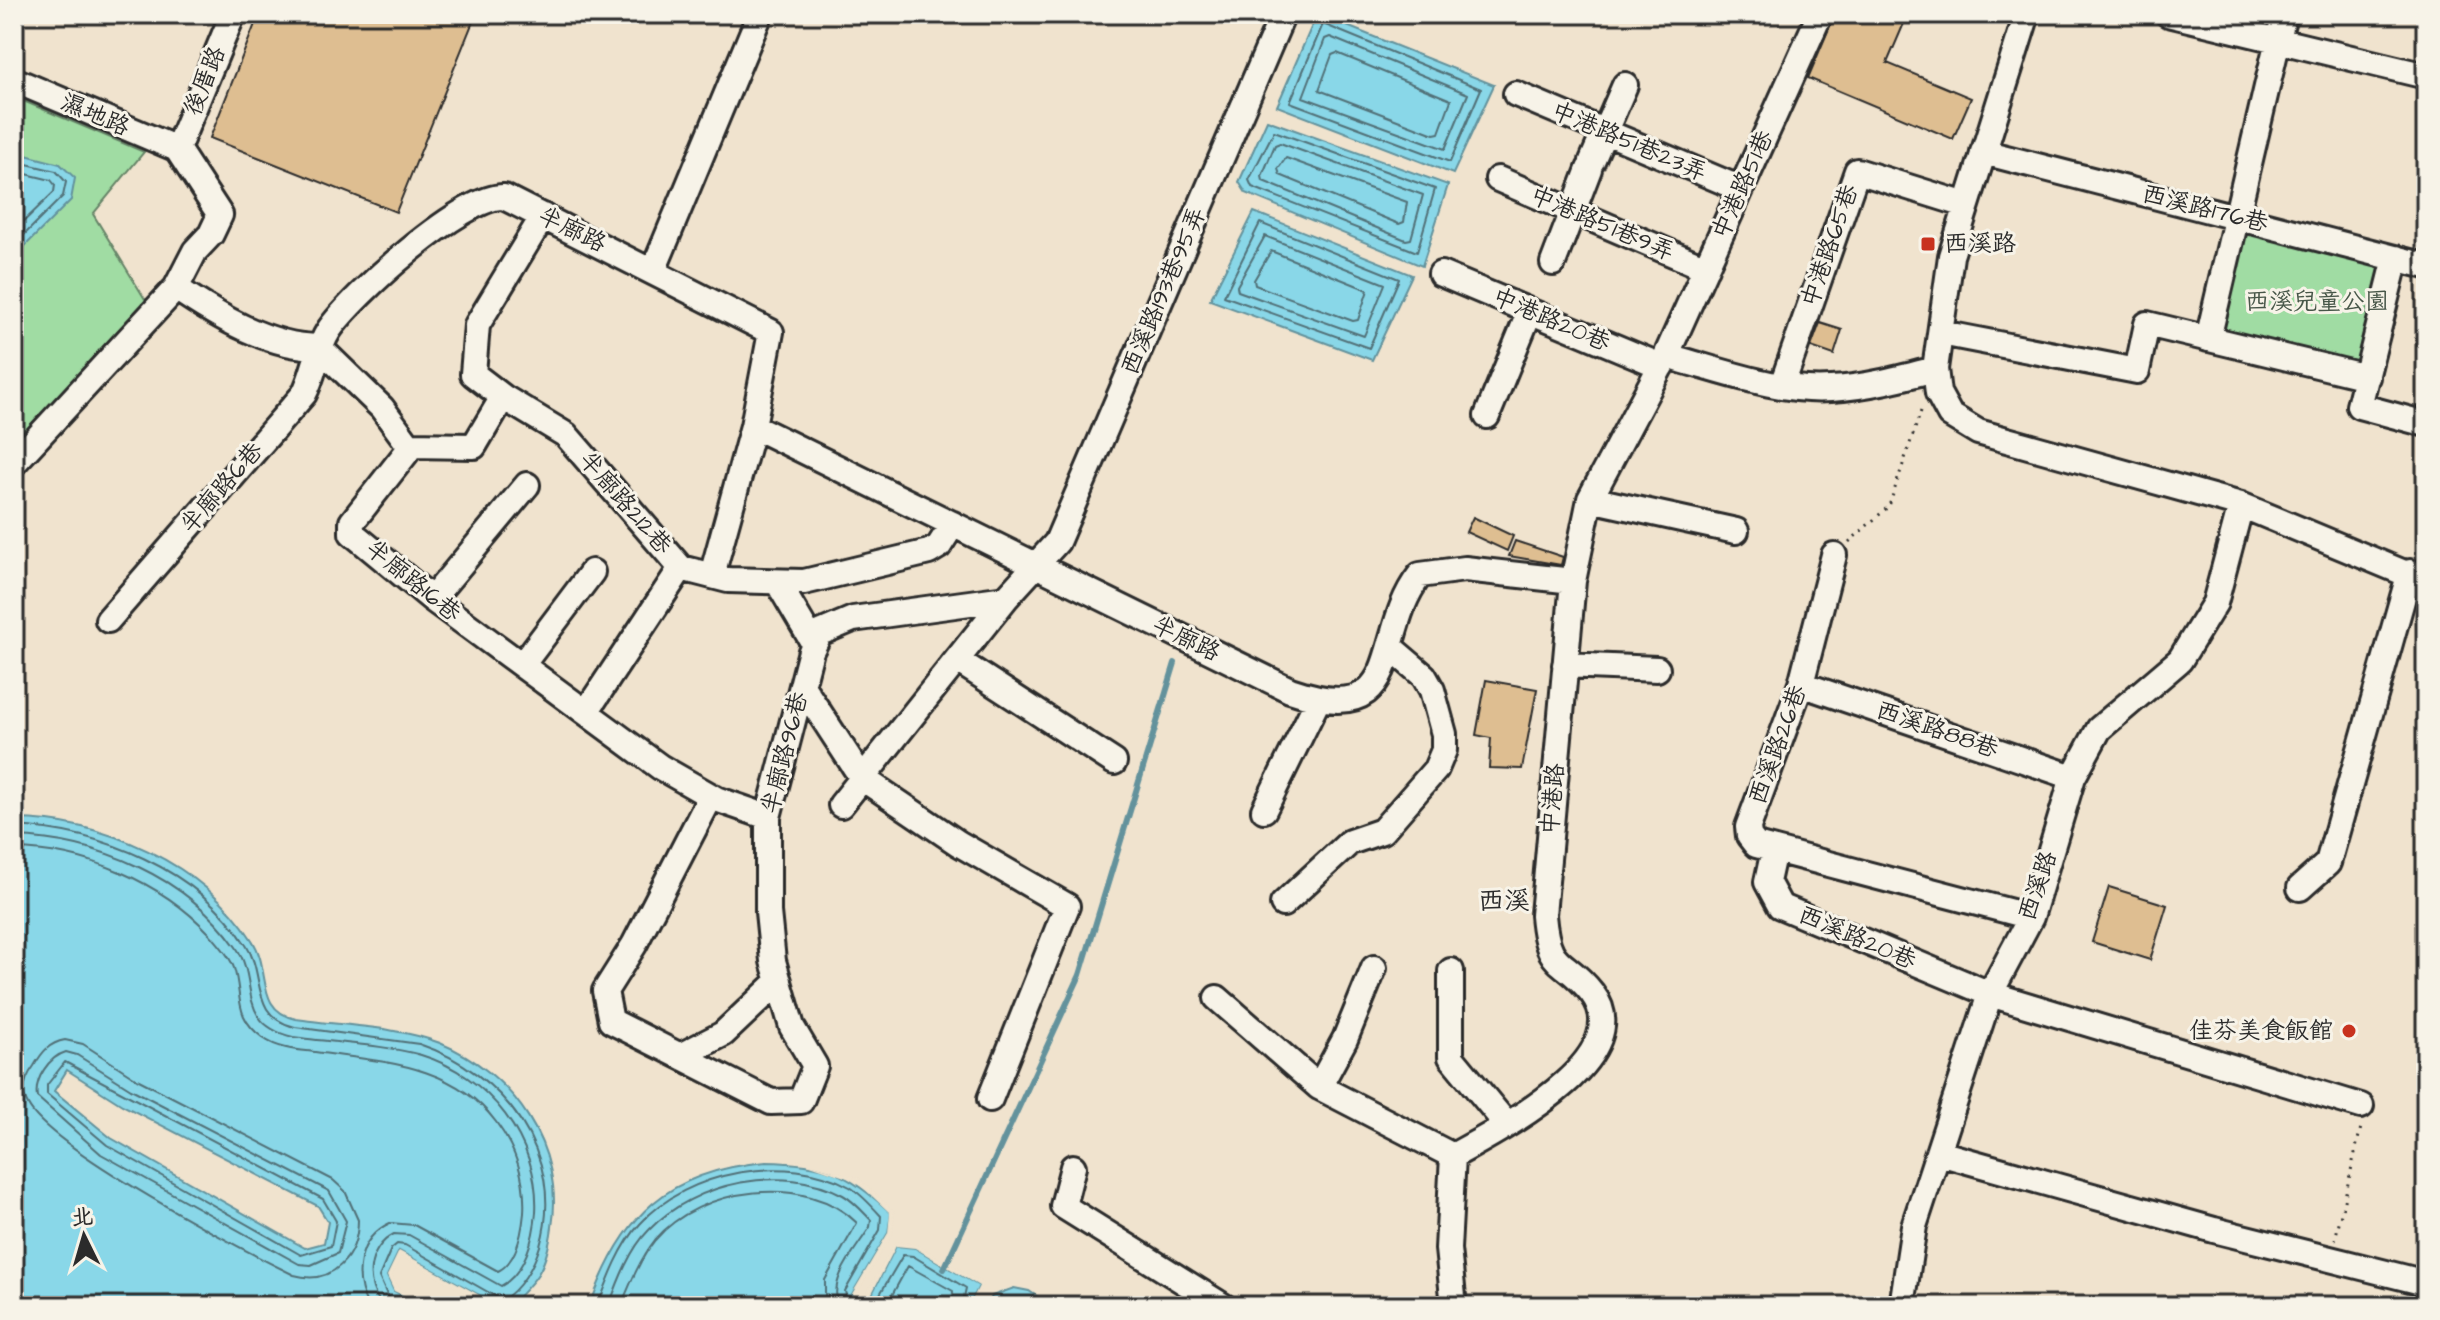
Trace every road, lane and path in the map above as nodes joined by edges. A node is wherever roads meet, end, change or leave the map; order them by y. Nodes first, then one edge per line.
1 (233, 14) edge
2 (760, 14) edge
3 (1283, 14) edge
4 (1820, 14) edge
5 (2027, 14) edge
6 (2168, 14) edge
7 (2284, 14) edge
8 (2278, 41) junction
9 (2426, 76) edge
10 (14, 80) edge
11 (1625, 85) dead end
12 (1516, 94) dead end
13 (1605, 131) junction
14 (177, 149) junction
15 (1983, 152) junction
16 (1498, 179) dead end
17 (1741, 189) junction
18 (1966, 205) junction
19 (1573, 211) junction
20 (543, 216) junction
21 (2236, 217) junction
22 (2396, 258) junction
23 (1553, 263) dead end
24 (2426, 266) edge
25 (1706, 268) junction
26 (653, 271) junction
27 (1441, 274) dead end
28 (176, 288) junction
29 (1530, 311) junction
30 (21, 326) dead end
31 (14, 328) edge
32 (1941, 333) junction
33 (2208, 339) junction
34 (319, 347) junction
35 (1664, 361) junction
36 (1935, 369) junction
37 (2367, 377) junction
38 (1782, 385) junction
39 (503, 397) junction
40 (1487, 416) dead end
41 (2426, 424) edge
42 (753, 426) junction
43 (409, 445) junction
44 (14, 463) edge
45 (527, 485) dead end
46 (1590, 499) junction
47 (2241, 505) junction
48 (953, 524) junction
49 (1736, 531) dead end
50 (1834, 555) joint
51 (1038, 564) junction
52 (681, 568) junction
53 (592, 572) dead end
54 (712, 575) junction
55 (2418, 577) edge
56 (1573, 581) junction
57 (778, 583) junction
58 (1006, 598) junction
59 (432, 599) junction
60 (108, 620) dead end
61 (814, 644) junction
62 (1390, 647) junction
63 (957, 660) junction
64 (522, 665) junction
65 (1565, 665) junction
66 (1657, 669) dead end
67 (1801, 684) junction
68 (802, 686) junction
69 (1318, 700) junction
70 (586, 712) junction
71 (1114, 762) dead end
72 (2073, 777) junction
73 (862, 778) junction
74 (711, 796) junction
75 (841, 805) dead end
76 (1264, 810) dead end
77 (768, 817) junction
78 (1774, 850) junction
79 (2300, 888) dead end
80 (1283, 904) dead end
81 (2031, 917) junction
82 (1374, 968) dead end
83 (1451, 971) dead end
84 (779, 981) junction
85 (1990, 994) junction
86 (1217, 998) dead end
87 (680, 1056) junction
88 (1319, 1087) junction
89 (990, 1099) dead end
90 (2361, 1106) joint
91 (1507, 1125) junction
92 (1939, 1153) junction
93 (1453, 1156) junction
94 (1073, 1167) dead end
95 (2330, 1259) junction
96 (2426, 1283) edge
97 (1223, 1306) edge
98 (1454, 1306) edge
99 (1902, 1306) edge

1 - 14 street, 後厝路
2 - 26 street
3 - 51 street, 西溪路193巷95弄
4 - 17 street, 中港路51巷
5 - 15 street
6 - 8 street
7 - 8 street
8 - 9 street
8 - 21 street
10 - 14 street, 濕地路
11 - 13 street
12 - 13 street, 中港路51巷23弄
13 - 17 street, 中港路51巷23弄
13 - 19 street
14 - 28 street
15 - 18 street
15 - 21 street, 西溪路176巷
16 - 19 street, 中港路51巷9弄
17 - 25 street, 中港路51巷
18 - 32 street
18 - 38 street, 中港路65巷
19 - 23 street
19 - 25 street, 中港路51巷9弄
20 - 26 street, 半廍路
20 - 34 street, 半廍路
20 - 39 street, 半廍路212巷
21 - 22 street, 西溪路176巷
21 - 33 street
22 - 24 street, 西溪路176巷
22 - 37 street
25 - 35 street, 中港路51巷
26 - 42 street, 半廍路
27 - 29 street, 中港路20巷
28 - 34 street
28 - 44 street
29 - 35 street, 中港路20巷
29 - 40 street
30 - 31 path
32 - 33 street
32 - 36 street
33 - 37 street
34 - 43 street
34 - 60 street, 半廍路6巷
35 - 38 street
35 - 46 street, 中港路
36 - 38 street
36 - 47 street
36 - 50 path
37 - 41 street
39 - 43 street
39 - 52 street, 半廍路212巷
42 - 48 street, 半廍路
42 - 54 street, 半廍路
43 - 59 street, 半廍路16巷
45 - 59 street
46 - 49 street
46 - 56 street, 中港路
47 - 55 street
47 - 72 street, 西溪路
48 - 51 street, 半廍路
48 - 57 street, 半廍路212巷
50 - 67 street, 西溪路26巷
51 - 58 street
51 - 69 street, 半廍路
52 - 54 street, 半廍路212巷
52 - 70 street
53 - 64 street
54 - 57 street, 半廍路212巷
55 - 79 street
56 - 62 street, 半廍路
56 - 65 street, 中港路
57 - 61 street
58 - 61 street
58 - 63 street
59 - 64 street, 半廍路16巷
61 - 68 street, 半廍路96巷
62 - 69 street, 半廍路
62 - 80 street
63 - 71 street
63 - 73 street
64 - 70 street, 半廍路16巷
65 - 66 street
65 - 91 street, 中港路
67 - 72 street, 西溪路88巷
67 - 78 street, 西溪路26巷
68 - 73 street
68 - 77 street, 半廍路96巷
69 - 76 street
70 - 74 street, 半廍路16巷
72 - 81 street, 西溪路
73 - 75 street
73 - 89 street
74 - 77 street, 半廍路16巷
74 - 87 street
77 - 84 street, 半廍路96巷
78 - 81 street, 西溪路26巷
78 - 85 street, 西溪路20巷
81 - 85 street, 西溪路
82 - 88 street
83 - 91 street
84 - 87 street
84 - 87 street, 半廍路96巷
85 - 90 street, 西溪路20巷
85 - 92 street, 西溪路
86 - 88 street
88 - 93 street
90 - 95 path
91 - 93 street, 中港路
92 - 95 street
92 - 99 street, 西溪路
93 - 98 street
94 - 97 street
95 - 96 street

